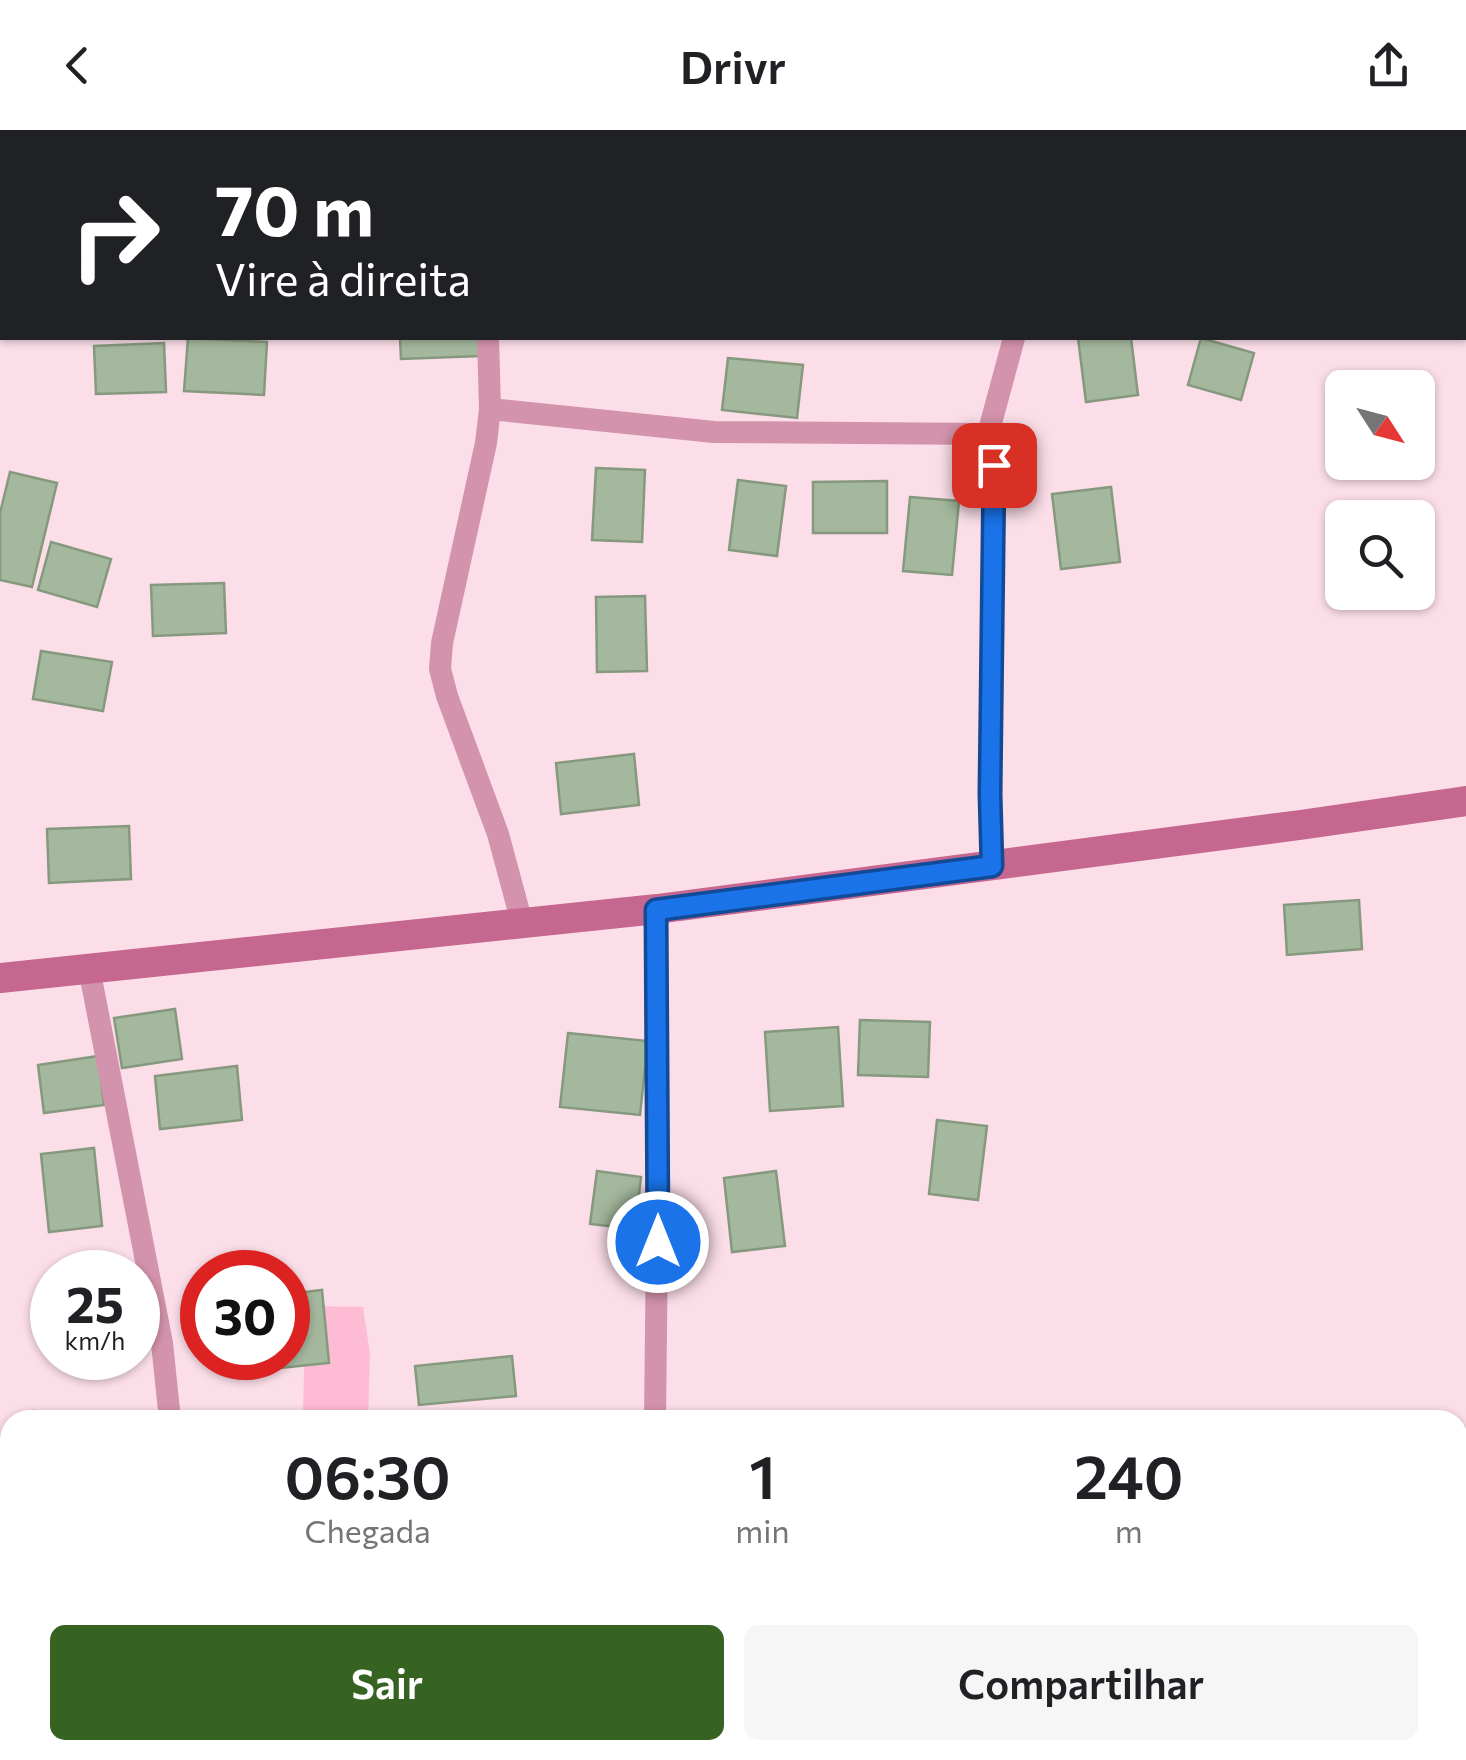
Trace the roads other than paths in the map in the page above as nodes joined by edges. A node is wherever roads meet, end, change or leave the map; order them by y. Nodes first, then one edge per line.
1 (488, 340) edge
2 (1013, 340) edge
3 (490, 410) junction
4 (988, 434) junction
5 (1466, 801) edge
6 (992, 866) junction
7 (656, 910) junction
8 (522, 923) junction
9 (88, 968) junction
10 (0, 978) edge
11 (169, 1410) edge
12 (654, 1410) edge

1 - 3 street
2 - 4 street
3 - 4 street
3 - 8 street
4 - 6 street
5 - 6 main road
6 - 7 main road
7 - 8 main road
7 - 12 street
8 - 9 main road
9 - 10 main road
9 - 11 street

